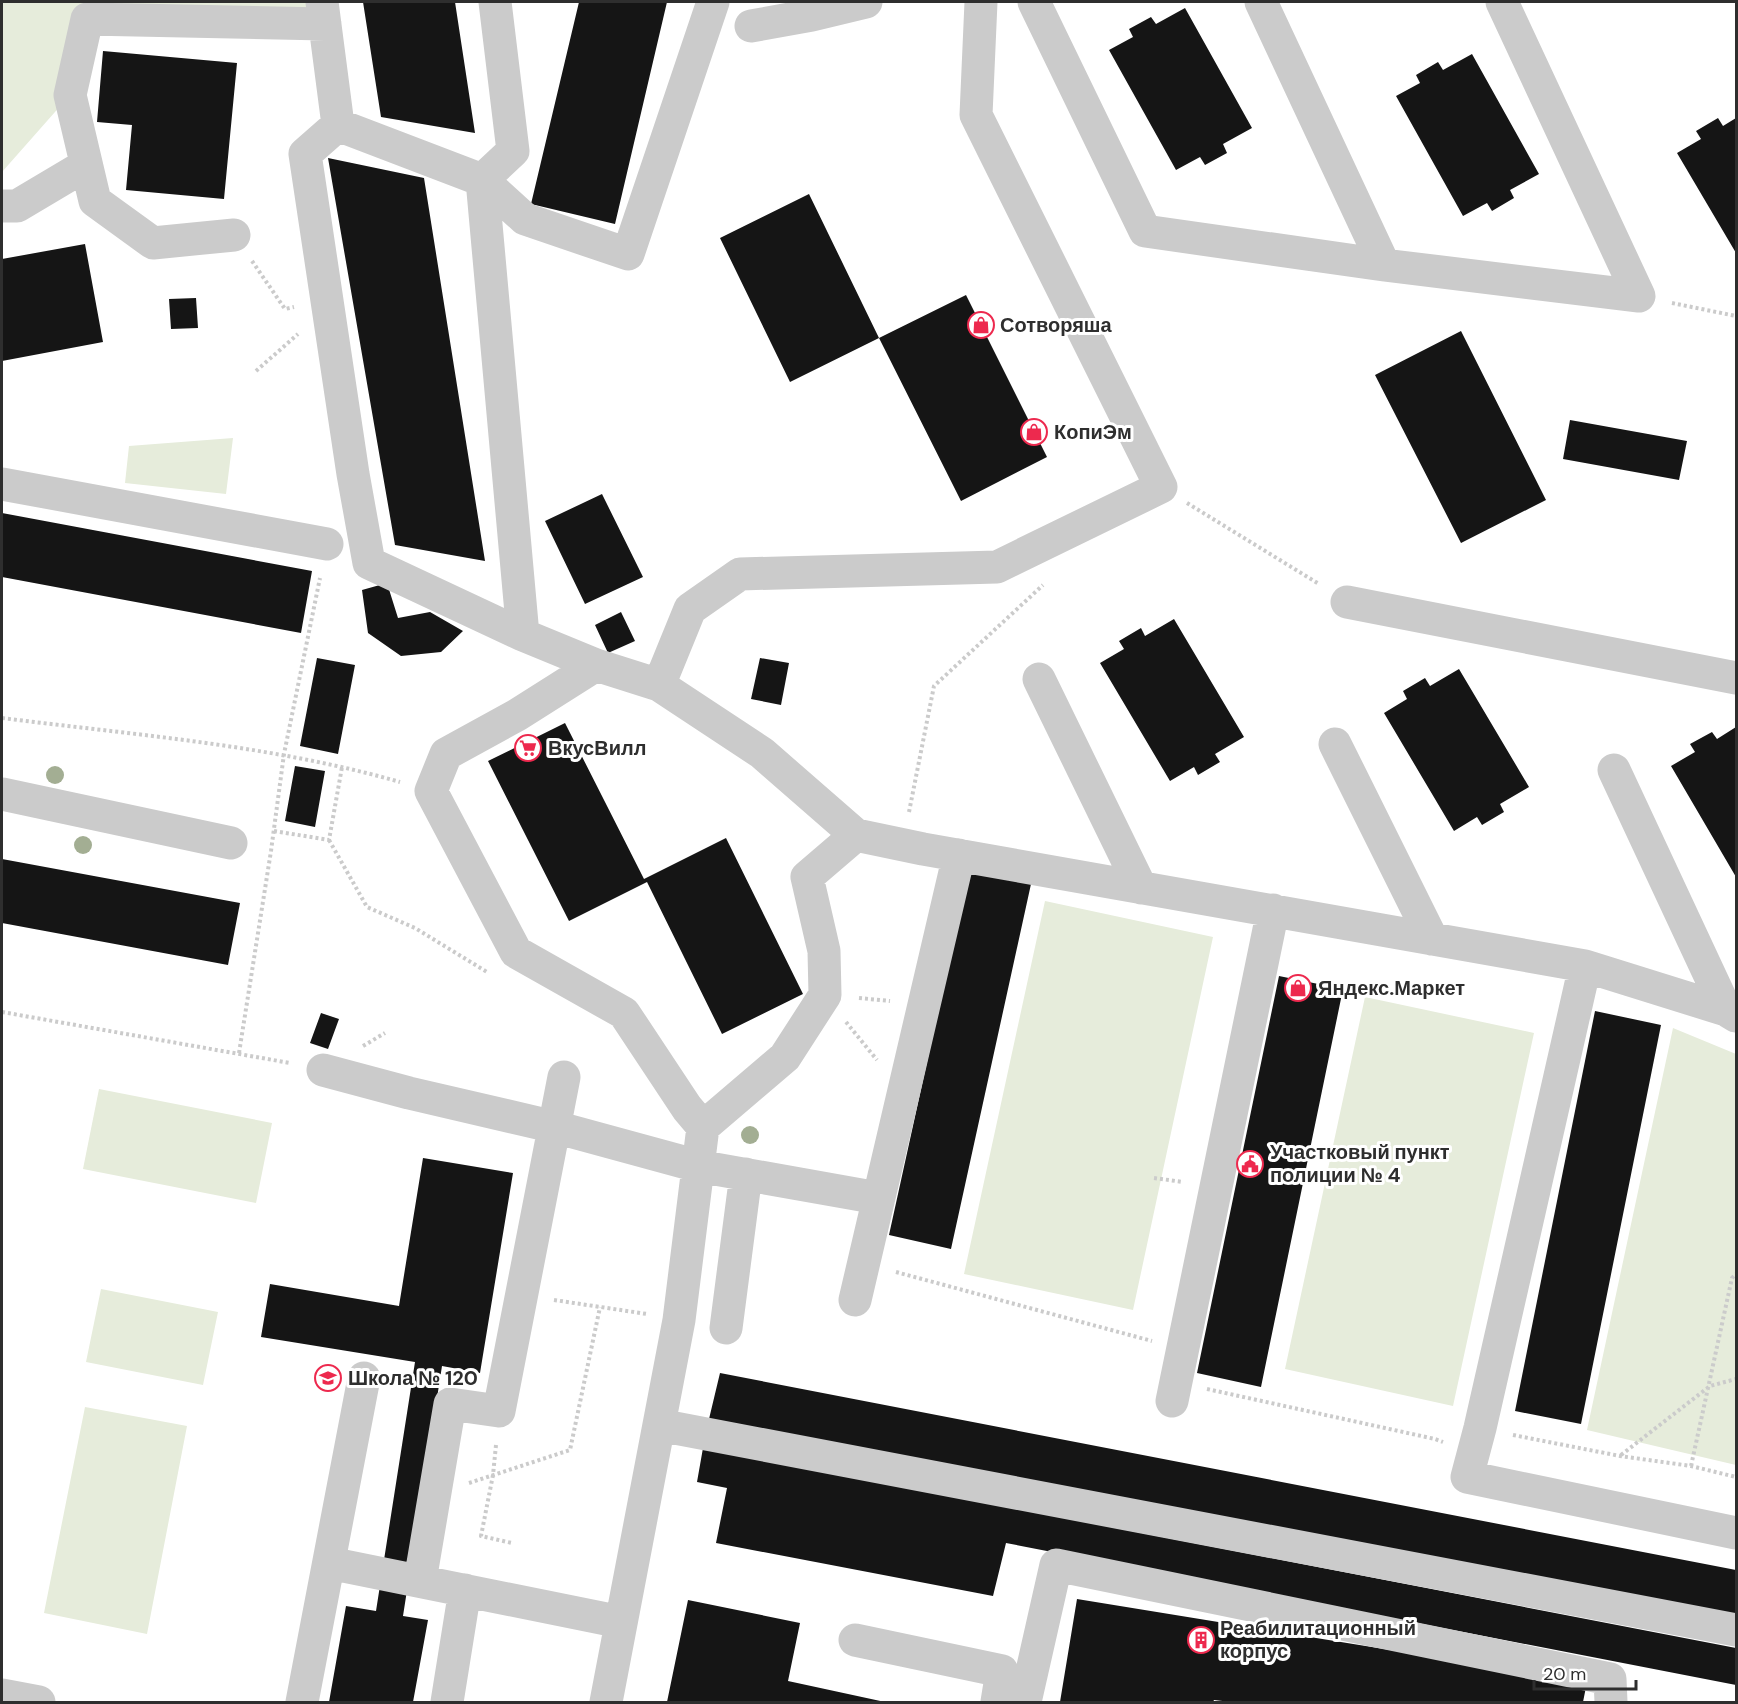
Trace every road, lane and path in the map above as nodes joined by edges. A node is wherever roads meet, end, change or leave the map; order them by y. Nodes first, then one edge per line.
1 (495, 2) edge
2 (713, 2) edge
3 (866, 2) edge
4 (981, 2) edge
5 (1034, 2) edge
6 (1261, 2) edge
7 (1502, 2) edge
8 (804, 8) edge
9 (323, 13) edge
10 (751, 26) dead end
11 (338, 125) junction
12 (86, 165) junction
13 (482, 180) junction
14 (2, 206) edge
15 (234, 235) joint
16 (1384, 265) junction
17 (1639, 297) junction
18 (285, 309) dead end
19 (1737, 316) edge
20 (330, 321) junction
21 (256, 371) dead end
22 (2, 484) edge
23 (1161, 487) junction
24 (327, 544) joint
25 (1047, 581) dead end
26 (1347, 602) joint
27 (523, 635) junction
28 (596, 665) junction
29 (1737, 678) edge
30 (1039, 679) dead end
31 (659, 685) junction
32 (2, 718) edge
33 (1335, 744) dead end
34 (284, 754) junction
35 (342, 767) junction
36 (1614, 770) dead end
37 (431, 791) junction
38 (2, 794) edge
39 (274, 831) junction
40 (856, 835) junction
41 (329, 840) junction
42 (231, 843) dead end
43 (903, 844) junction
44 (959, 855) junction
45 (1141, 888) junction
46 (1273, 910) junction
47 (415, 928) dead end
48 (1432, 939) junction
49 (1584, 966) junction
50 (825, 995) junction
51 (924, 1004) junction
52 (2, 1012) edge
53 (1731, 1013) edge
54 (239, 1053) junction
55 (323, 1070) joint
56 (564, 1077) dead end
57 (902, 1092) junction
58 (555, 1127) junction
59 (703, 1127) junction
60 (698, 1166) junction
61 (746, 1174) junction
62 (878, 1198) junction
63 (863, 1263) junction
64 (1737, 1274) edge
65 (524, 1295) junction
66 (855, 1300) dead end
67 (600, 1307) junction
68 (679, 1320) junction
69 (726, 1328) dead end
70 (1183, 1350) junction
71 (364, 1378) dead end
72 (1737, 1379) edge
73 (1710, 1386) junction
74 (1172, 1401) dead end
75 (500, 1411) junction
76 (659, 1425) junction
77 (1478, 1438) junction
78 (1620, 1456) junction
79 (1691, 1466) junction
80 (493, 1475) junction
81 (1737, 1477) edge
82 (435, 1495) junction
83 (1737, 1533) edge
84 (512, 1543) dead end
85 (329, 1563) junction
86 (420, 1581) junction
87 (465, 1590) junction
88 (621, 1622) junction
89 (1737, 1630) edge
90 (855, 1640) dead end
91 (2, 1695) edge
92 (39, 1702) edge
93 (302, 1702) edge
94 (447, 1702) edge
95 (606, 1702) edge
96 (997, 1702) edge
97 (1025, 1702) edge
98 (1611, 1702) edge

1 - 13 lane
2 - 13 lane
3 - 8 lane
4 - 23 lane
5 - 16 lane
6 - 16 lane
7 - 17 lane
8 - 10 lane
9 - 11 lane
9 - 12 lane
11 - 13 lane
11 - 20 lane
12 - 14 lane
12 - 15 lane
13 - 27 lane
15 - 18 path
16 - 17 lane
17 - 19 path
20 - 21 path
20 - 27 lane
22 - 24 lane
23 - 26 path
23 - 31 lane
24 - 34 path
25 - 43 path
26 - 29 lane
27 - 28 lane
28 - 31 lane
28 - 37 lane
30 - 45 lane
31 - 40 lane
32 - 34 path
33 - 48 lane
34 - 35 path
34 - 39 path
35 - 37 path
35 - 41 path
36 - 53 lane
37 - 59 lane
38 - 42 lane
39 - 41 path
39 - 54 path
40 - 43 lane
40 - 50 lane
41 - 47 path
43 - 44 lane
44 - 45 lane
44 - 51 lane
45 - 46 lane
46 - 48 lane
46 - 70 lane
48 - 49 lane
49 - 53 lane
49 - 77 lane
50 - 51 path
50 - 57 path
50 - 59 lane
51 - 57 lane
52 - 54 path
54 - 55 path
55 - 58 lane
56 - 58 lane
57 - 62 lane
58 - 60 lane
58 - 65 lane
59 - 60 lane
60 - 61 lane
60 - 68 lane
61 - 62 lane
61 - 69 lane
62 - 63 lane
63 - 66 lane
63 - 70 path
64 - 73 path
65 - 67 path
65 - 75 lane
67 - 68 path
67 - 80 path
68 - 76 lane
70 - 74 lane
70 - 77 path
71 - 85 lane
72 - 73 path
73 - 78 path
73 - 79 path
75 - 80 path
75 - 82 lane
76 - 88 lane
76 - 89 lane
77 - 78 path
77 - 83 lane
78 - 79 path
79 - 81 path
80 - 82 path
80 - 84 path
82 - 86 lane
85 - 86 lane
85 - 93 lane
86 - 87 lane
87 - 88 lane
87 - 94 lane
88 - 95 lane
90 - 96 lane
91 - 92 lane
97 - 98 lane

